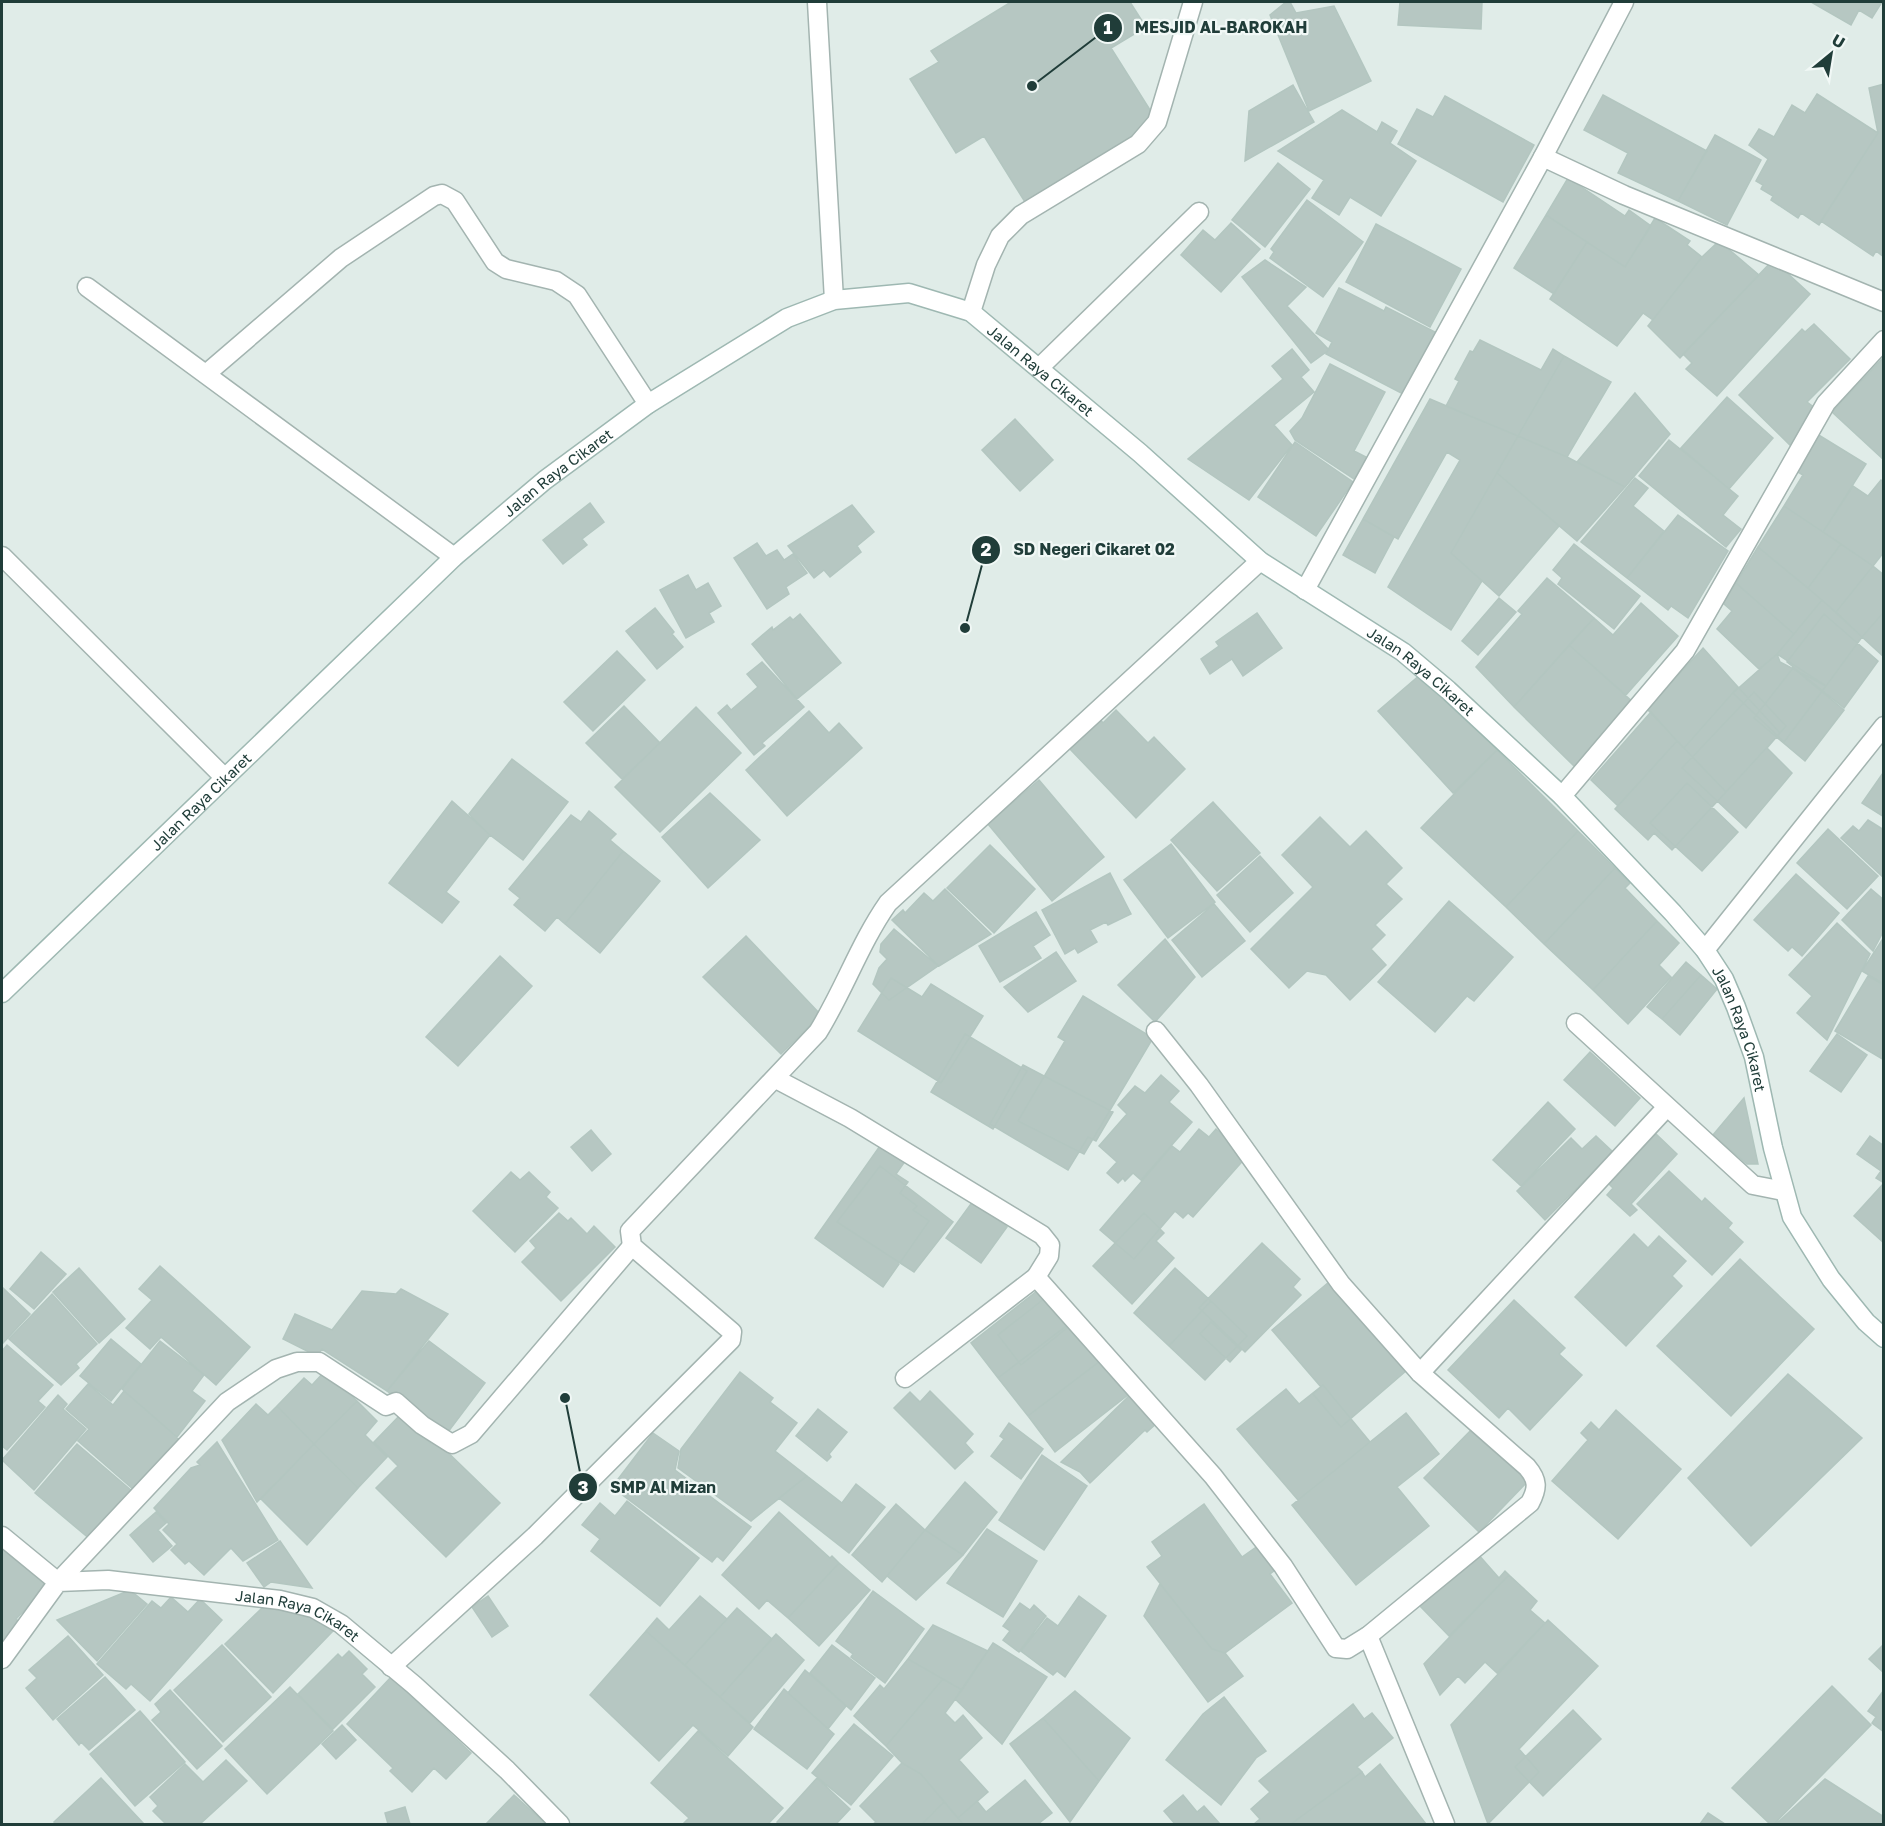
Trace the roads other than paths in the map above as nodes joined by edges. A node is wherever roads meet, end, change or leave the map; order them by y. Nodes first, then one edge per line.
1 (817, 2) edge
2 (1193, 2) edge
3 (1624, 2) edge
4 (1543, 157) junction
5 (1199, 212) dead end
6 (87, 287) dead end
7 (834, 300) junction
8 (1884, 302) edge
9 (971, 312) junction
10 (1884, 340) edge
11 (1039, 368) junction
12 (206, 374) junction
13 (648, 404) junction
14 (2, 556) edge
15 (454, 557) junction
16 (1260, 561) junction
17 (1305, 590) junction
18 (1884, 726) edge
19 (224, 777) junction
20 (1562, 796) junction
21 (1705, 950) junction
22 (2, 993) edge
23 (1576, 1023) dead end
24 (1156, 1031) dead end
25 (776, 1079) junction
26 (1666, 1108) junction
27 (1784, 1191) junction
28 (632, 1246) junction
29 (1036, 1277) junction
30 (1884, 1338) edge
31 (1420, 1373) junction
32 (905, 1378) dead end
33 (2, 1536) edge
34 (58, 1582) junction
35 (1368, 1636) junction
36 (2, 1659) edge
37 (392, 1667) junction
38 (560, 1824) edge
39 (1445, 1824) edge

1 - 7 street
2 - 9 street
3 - 4 street
4 - 8 street
4 - 17 street
5 - 11 street
6 - 12 street
7 - 9 street, Jalan Raya Cikaret
7 - 13 street, Jalan Raya Cikaret
9 - 11 street, Jalan Raya Cikaret
10 - 20 street
11 - 16 street, Jalan Raya Cikaret
12 - 13 street
12 - 15 street
13 - 15 street, Jalan Raya Cikaret
14 - 19 street
15 - 19 street, Jalan Raya Cikaret
16 - 17 street, Jalan Raya Cikaret
16 - 25 street
17 - 20 street, Jalan Raya Cikaret
18 - 21 street
19 - 22 street, Jalan Raya Cikaret
20 - 21 street, Jalan Raya Cikaret
21 - 27 street, Jalan Raya Cikaret
23 - 26 street
24 - 31 street
25 - 28 street
25 - 29 street
26 - 27 street
26 - 31 street
27 - 30 street, Jalan Raya Cikaret
28 - 34 street
28 - 37 street
29 - 32 street
29 - 35 street
31 - 35 street
33 - 34 street
34 - 36 street
34 - 37 street, Jalan Raya Cikaret
35 - 39 street
37 - 38 street, Jalan Raya Cikaret

